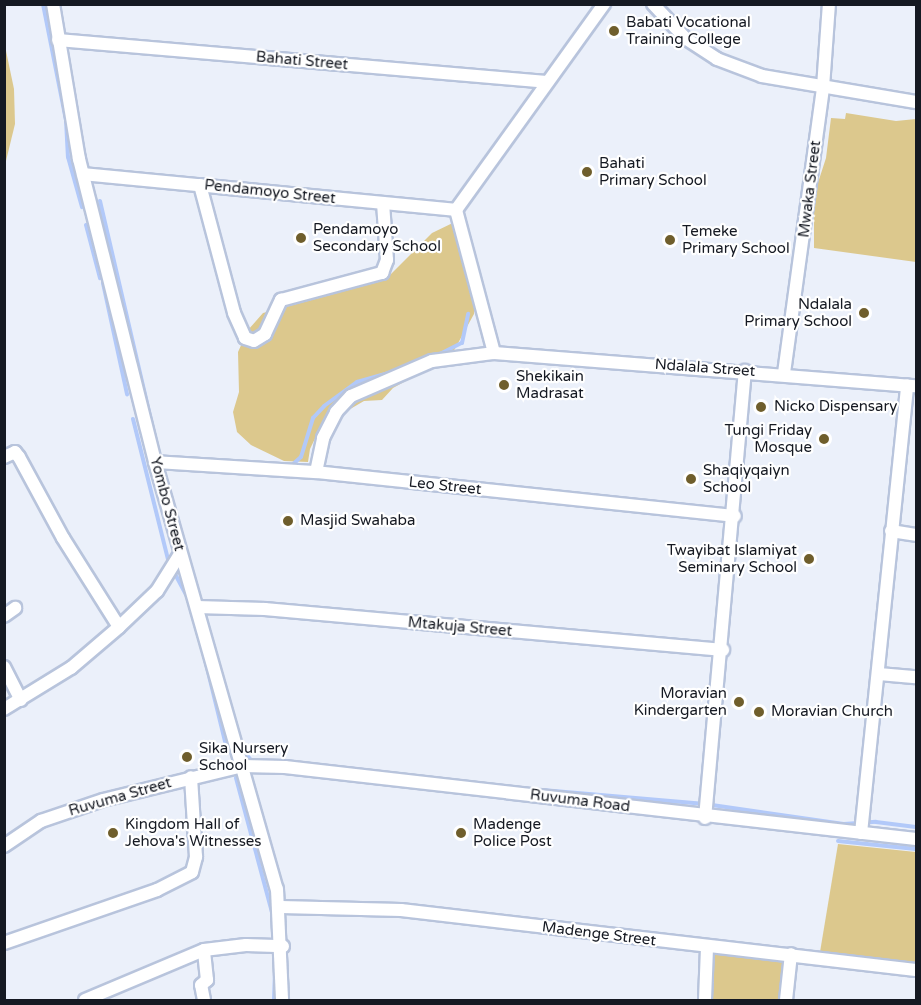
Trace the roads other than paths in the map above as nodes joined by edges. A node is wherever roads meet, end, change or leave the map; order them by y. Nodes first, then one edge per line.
1 (53, 4) edge
2 (604, 4) edge
3 (653, 4) edge
4 (829, 4) edge
5 (58, 40) junction
6 (546, 82) junction
7 (823, 87) junction
8 (916, 102) edge
9 (84, 174) junction
10 (200, 185) junction
11 (383, 203) junction
12 (456, 211) junction
13 (494, 353) junction
14 (745, 371) junction
15 (784, 373) junction
16 (912, 385) edge
17 (4, 457) edge
18 (155, 462) junction
19 (316, 472) junction
20 (735, 516) junction
21 (891, 531) junction
22 (916, 535) edge
23 (180, 554) junction
24 (197, 607) junction
25 (15, 608) dead end
26 (4, 616) edge
27 (119, 627) junction
28 (723, 650) junction
29 (4, 667) edge
30 (879, 674) junction
31 (916, 677) edge
32 (21, 700) junction
33 (4, 709) edge
34 (243, 766) junction
35 (191, 777) junction
36 (705, 818) junction
37 (861, 833) junction
38 (916, 839) edge
39 (4, 846) edge
40 (280, 907) junction
41 (4, 944) edge
42 (283, 946) junction
43 (707, 947) junction
44 (204, 950) junction
45 (791, 954) junction
46 (916, 970) edge
47 (85, 1000) edge
48 (204, 1000) edge
49 (282, 1000) edge
50 (705, 1000) edge
51 (786, 1000) edge

1 - 5 street, Yombo Street
2 - 6 street
3 - 7 street
4 - 7 street, Mwaka Street
5 - 6 street, Bahati Street
5 - 9 street, Yombo Street
6 - 12 street
7 - 8 street
7 - 15 street, Mwaka Street
9 - 10 street, Pendamoyo Street
9 - 18 street, Yombo Street
10 - 11 street, Pendamoyo Street
10 - 11 street
11 - 12 street, Pendamoyo Street
12 - 13 street
13 - 14 street, Ndalala Street
13 - 19 street, Ndalala Street
14 - 15 street, Ndalala Street
14 - 20 street
15 - 16 street, Ndalala Street
16 - 21 street
17 - 27 street
18 - 19 street, Leo Street
18 - 23 street, Yombo Street
19 - 20 street, Leo Street
20 - 28 street
21 - 22 street
21 - 30 street
23 - 24 street, Yombo Street
23 - 27 street
24 - 28 street, Mtakuja Street
24 - 34 street, Yombo Street
25 - 26 street
27 - 32 street
28 - 36 street
29 - 32 street
30 - 31 street
30 - 37 street
32 - 33 street
34 - 35 street, Ruvuma Street
34 - 36 street, Ruvuma Road
34 - 40 street, Yombo Street
35 - 39 street, Ruvuma Street
35 - 41 street
36 - 37 street, Ruvuma Road
37 - 38 street, Ruvuma Road
40 - 42 street, Yombo Street
40 - 43 street, Madenge Street
42 - 44 street
42 - 49 street, Yombo Street
43 - 45 street, Madenge Street
43 - 50 street
44 - 47 street
44 - 48 street
45 - 46 street, Madenge Street
45 - 51 street

